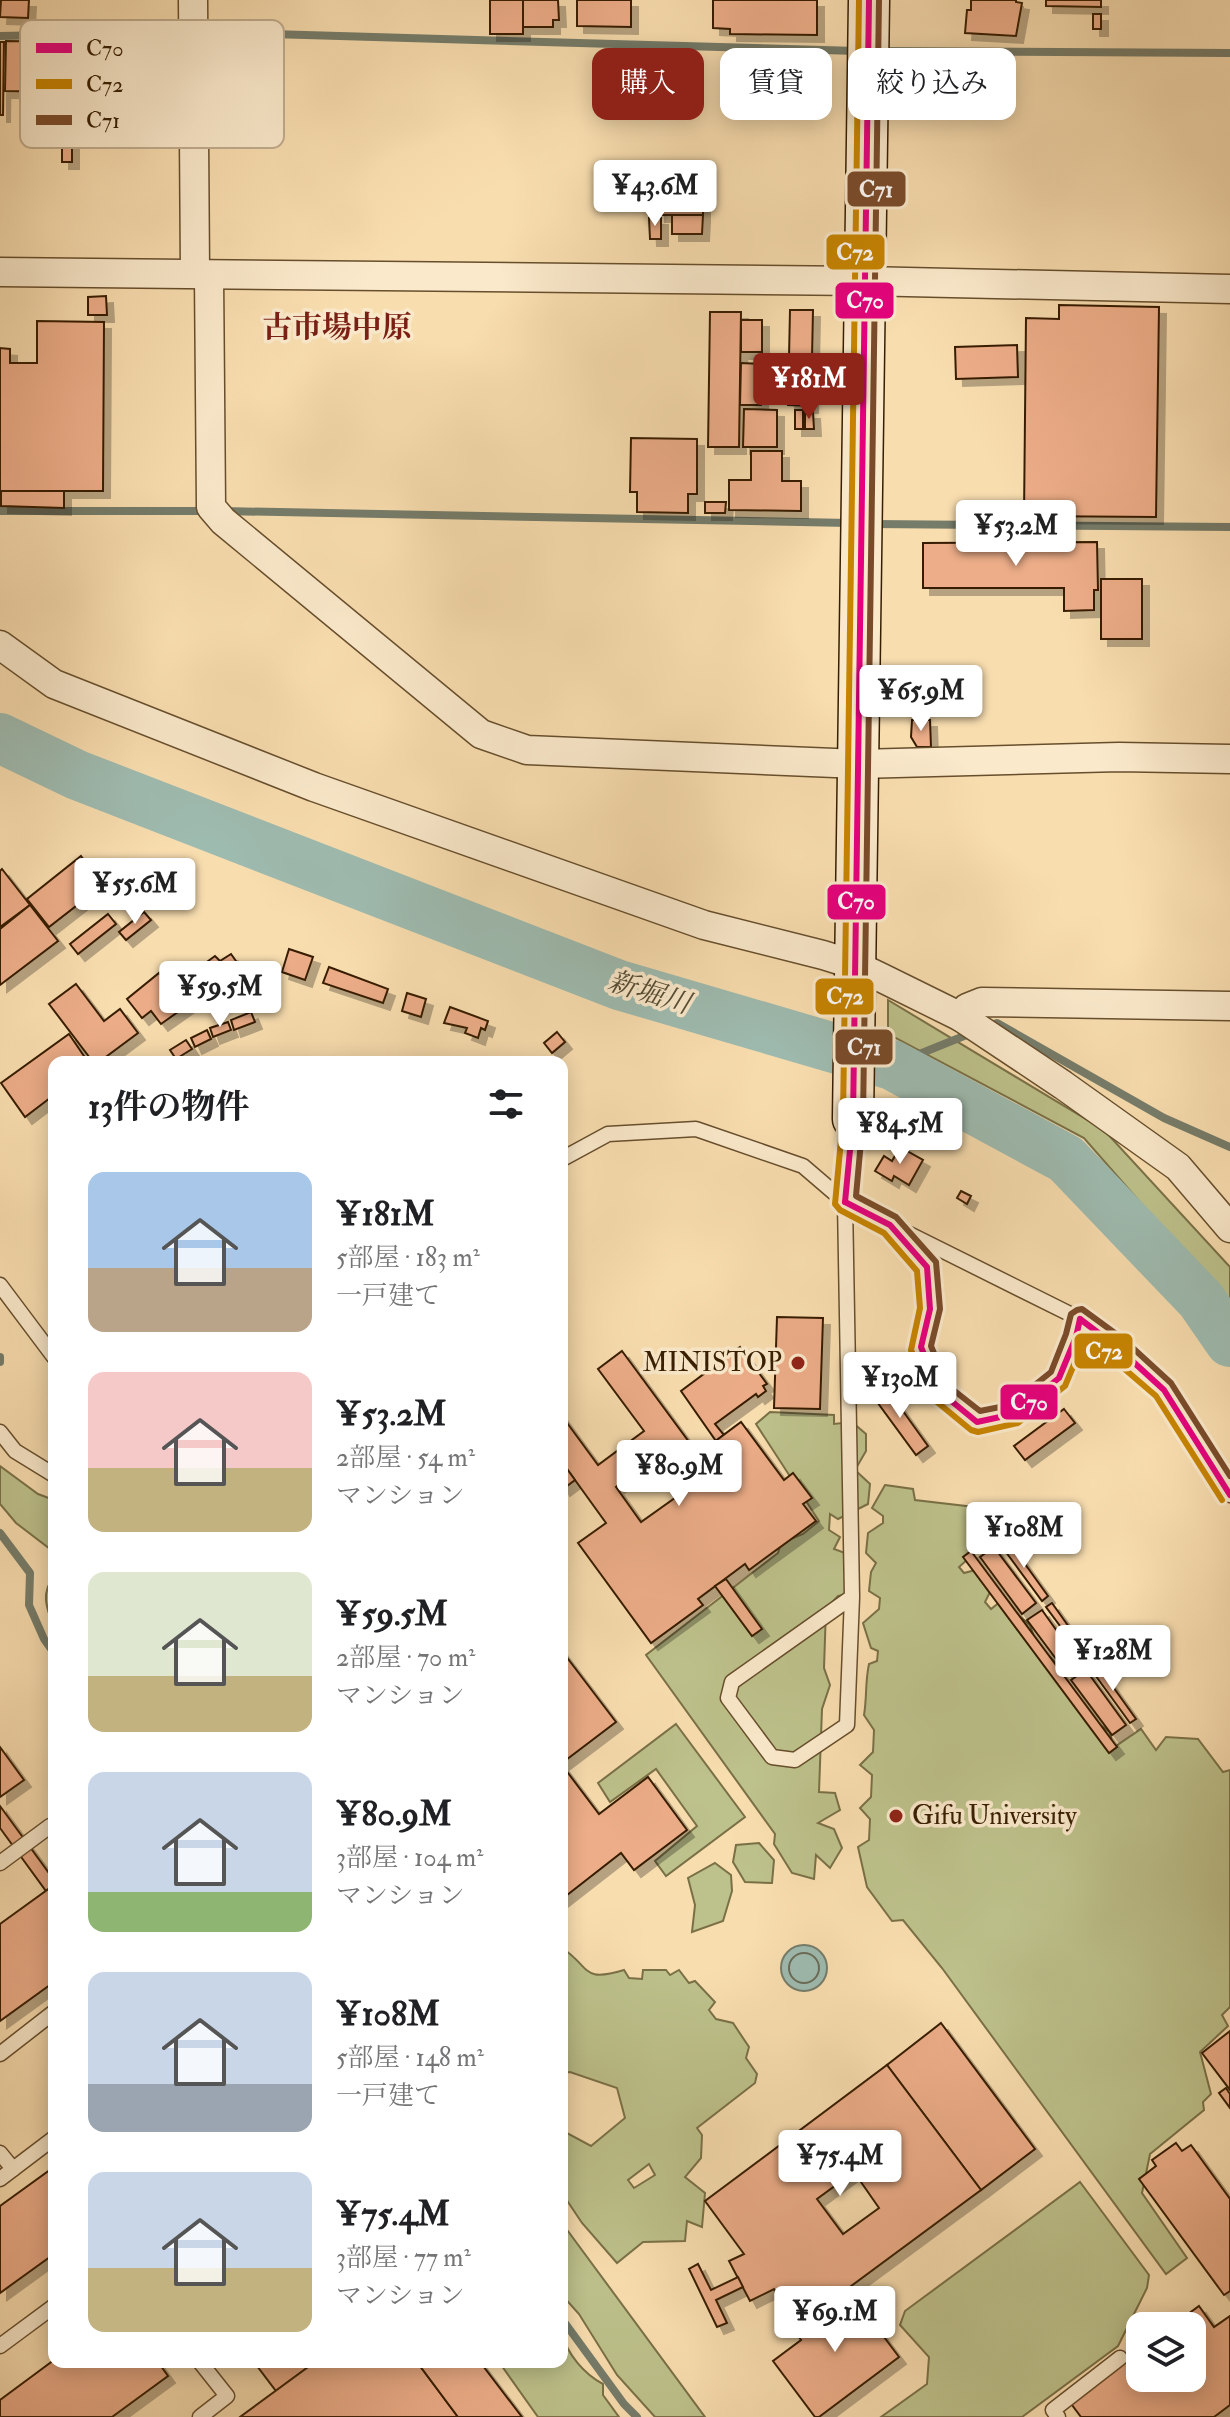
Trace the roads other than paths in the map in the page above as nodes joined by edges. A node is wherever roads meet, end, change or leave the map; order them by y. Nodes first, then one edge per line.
1 (193, 0) edge
2 (869, 0) edge
3 (194, 20) edge
4 (198, 148) edge
5 (0, 272) edge
6 (202, 275) junction
7 (863, 281) junction
8 (1230, 289) edge
9 (0, 645) edge
10 (1230, 759) edge
11 (859, 764) junction
12 (854, 972) junction
13 (1230, 1006) edge
14 (961, 1017) junction
15 (853, 1119) joint
16 (568, 1156) edge
17 (845, 1202) junction
18 (890, 1225) junction
19 (1230, 1228) edge
20 (0, 1285) edge
21 (1080, 1319) junction
22 (48, 1349) edge
23 (0, 1432) edge
24 (48, 1471) edge
25 (1230, 1495) edge
26 (852, 1597) junction
27 (48, 1827) edge
28 (0, 1863) edge
29 (48, 2017) edge
30 (0, 2054) edge
31 (48, 2143) edge
32 (0, 2153) edge
33 (13, 2169) junction
34 (0, 2179) edge
35 (48, 2310) edge
36 (0, 2346) edge
37 (1120, 2358) dead end
38 (205, 2368) edge
39 (200, 2417) edge
40 (1058, 2417) edge

1 - 3 street
2 - 7 street
4 - 6 street
5 - 6 street
6 - 7 street
6 - 11 street
7 - 8 street
7 - 11 street
9 - 12 street
10 - 11 street
11 - 12 street
12 - 14 street
12 - 15 street
13 - 14 street
14 - 19 street
15 - 17 lane
16 - 17 lane
17 - 18 lane
17 - 26 lane
18 - 21 lane
18 - 21 lane
20 - 22 lane
21 - 25 lane
23 - 24 lane
26 - 26 lane
27 - 28 lane
29 - 30 lane
31 - 33 lane
32 - 33 lane
33 - 34 lane
35 - 36 lane
37 - 40 lane
38 - 39 lane

